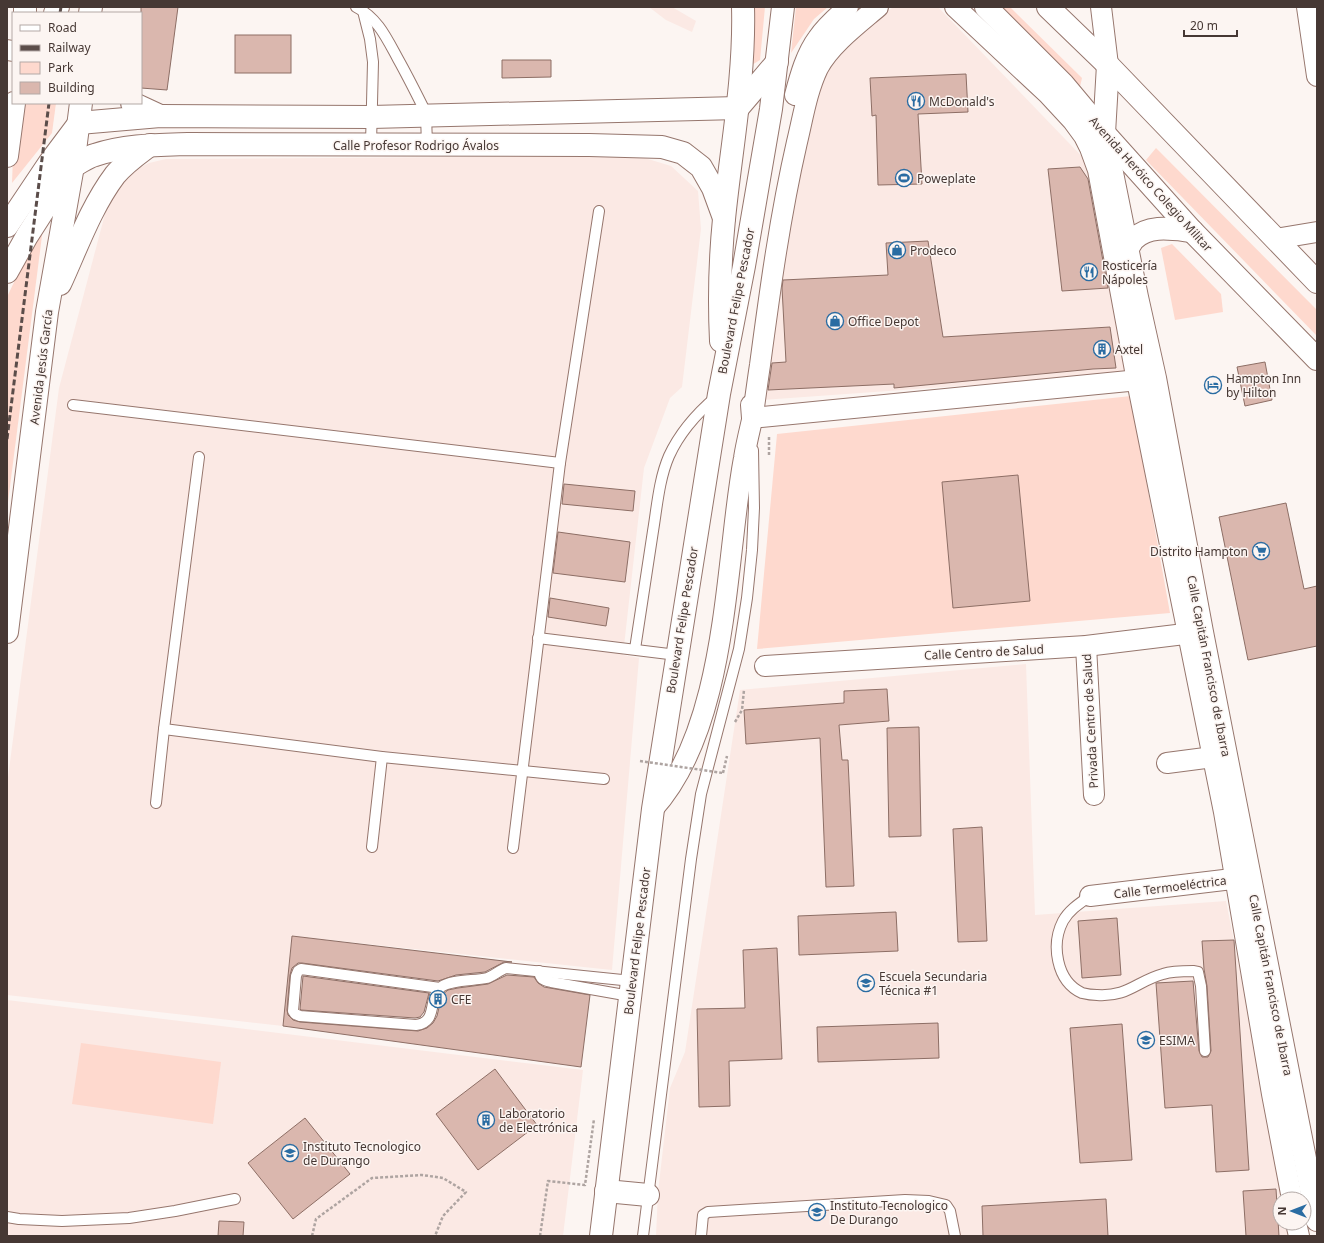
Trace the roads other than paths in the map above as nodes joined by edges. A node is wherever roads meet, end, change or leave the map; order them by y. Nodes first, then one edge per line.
1 (743, 7) edge
2 (783, 7) edge
3 (848, 7) edge
4 (878, 7) edge
5 (955, 7) edge
6 (986, 7) edge
7 (1048, 7) edge
8 (1101, 7) edge
9 (1307, 7) edge
10 (359, 9) edge
11 (777, 62) junction
12 (1108, 65) junction
13 (1317, 76) edge
14 (14, 104) edge
15 (134, 104) edge
16 (738, 108) junction
17 (80, 113) edge
18 (426, 115) junction
19 (160, 116) junction
20 (371, 117) junction
21 (1104, 133) junction
22 (371, 144) junction
23 (150, 145) junction
24 (426, 145) junction
25 (7, 156) edge
26 (73, 166) junction
27 (599, 211) dead end
28 (724, 218) junction
29 (7, 226) edge
30 (1192, 231) junction
31 (1317, 232) edge
32 (1275, 239) junction
33 (1127, 250) junction
34 (7, 272) edge
35 (1317, 282) edge
36 (47, 312) junction
37 (1317, 359) edge
38 (723, 370) junction
39 (1146, 379) junction
40 (719, 394) junction
41 (73, 405) dead end
42 (752, 418) junction
43 (199, 457) dead end
44 (560, 463) junction
45 (7, 632) edge
46 (1195, 633) junction
47 (538, 638) junction
48 (1086, 646) junction
49 (635, 649) junction
50 (677, 655) junction
51 (765, 666) dead end
52 (164, 728) junction
53 (382, 757) junction
54 (1213, 757) junction
55 (1167, 763) dead end
56 (522, 770) junction
57 (604, 779) dead end
58 (1094, 795) dead end
59 (156, 803) dead end
60 (653, 809) junction
61 (372, 847) dead end
62 (513, 848) dead end
63 (1243, 878) junction
64 (1090, 896) joint
65 (539, 971) junction
66 (440, 988) junction
67 (631, 989) junction
68 (1205, 1051) dead end
69 (606, 1191) junction
70 (1290, 1191) edge
71 (648, 1195) junction
72 (235, 1199) dead end
73 (7, 1217) edge
74 (1317, 1220) edge
75 (601, 1236) edge
76 (643, 1236) edge
77 (701, 1236) edge
78 (955, 1236) edge

1 - 16 main road
2 - 11 main road, Boulevard Felipe Pescador
3 - 42 street
4 - 42 street
5 - 39 street
6 - 21 main road, Avenida Heróico Colegio Militar
7 - 12 main road
8 - 12 street
9 - 13 street
10 - 18 lane
10 - 20 lane
11 - 16 main road
11 - 38 main road, Boulevard Felipe Pescador
12 - 21 main road, Calle Capitán Francisco de Ibarra
12 - 32 main road
14 - 25 main road
15 - 19 main road
16 - 18 main road
16 - 28 main road
17 - 19 main road
17 - 26 main road, Avenida Jesús García
17 - 29 main road
18 - 20 main road
18 - 24 lane
19 - 20 main road
20 - 22 lane
21 - 30 main road, Avenida Heróico Colegio Militar
21 - 33 main road, Calle Capitán Francisco de Ibarra
22 - 23 main road, Calle Profesor Rodrigo Ávalos
22 - 24 main road, Calle Profesor Rodrigo Ávalos
23 - 26 main road, Calle Profesor Rodrigo Ávalos
23 - 36 main road
24 - 28 main road, Calle Profesor Rodrigo Ávalos
26 - 34 main road
26 - 36 main road, Avenida Jesús García
27 - 44 lane
28 - 38 main road
30 - 33 main road
30 - 37 main road, Avenida Heróico Colegio Militar
31 - 32 street
32 - 35 main road
33 - 39 main road, Calle Capitán Francisco de Ibarra
36 - 45 main road, Avenida Jesús García
38 - 40 main road, Boulevard Felipe Pescador
39 - 42 street
39 - 46 main road, Calle Capitán Francisco de Ibarra
40 - 49 lane
40 - 50 main road, Boulevard Felipe Pescador
41 - 44 lane
42 - 60 street
42 - 71 lane
43 - 52 lane
44 - 47 lane
46 - 48 street, Calle Centro de Salud
46 - 54 street
46 - 63 main road, Calle Capitán Francisco de Ibarra
47 - 49 lane
47 - 56 lane
48 - 51 street, Calle Centro de Salud
48 - 58 street, Privada Centro de Salud
49 - 50 lane
50 - 60 main road, Boulevard Felipe Pescador
52 - 53 lane
52 - 59 lane
53 - 56 lane
53 - 61 lane
54 - 55 street
54 - 63 street
56 - 57 lane
56 - 62 lane
60 - 67 main road, Boulevard Felipe Pescador
63 - 64 street, Calle Termoeléctrica
63 - 70 street
63 - 74 main road, Calle Capitán Francisco de Ibarra
64 - 68 lane
65 - 66 lane
65 - 67 lane
65 - 67 lane
66 - 66 lane
67 - 69 main road, Boulevard Felipe Pescador
69 - 71 main road
69 - 75 main road, Boulevard Felipe Pescador
71 - 76 lane
72 - 73 lane
77 - 78 lane

